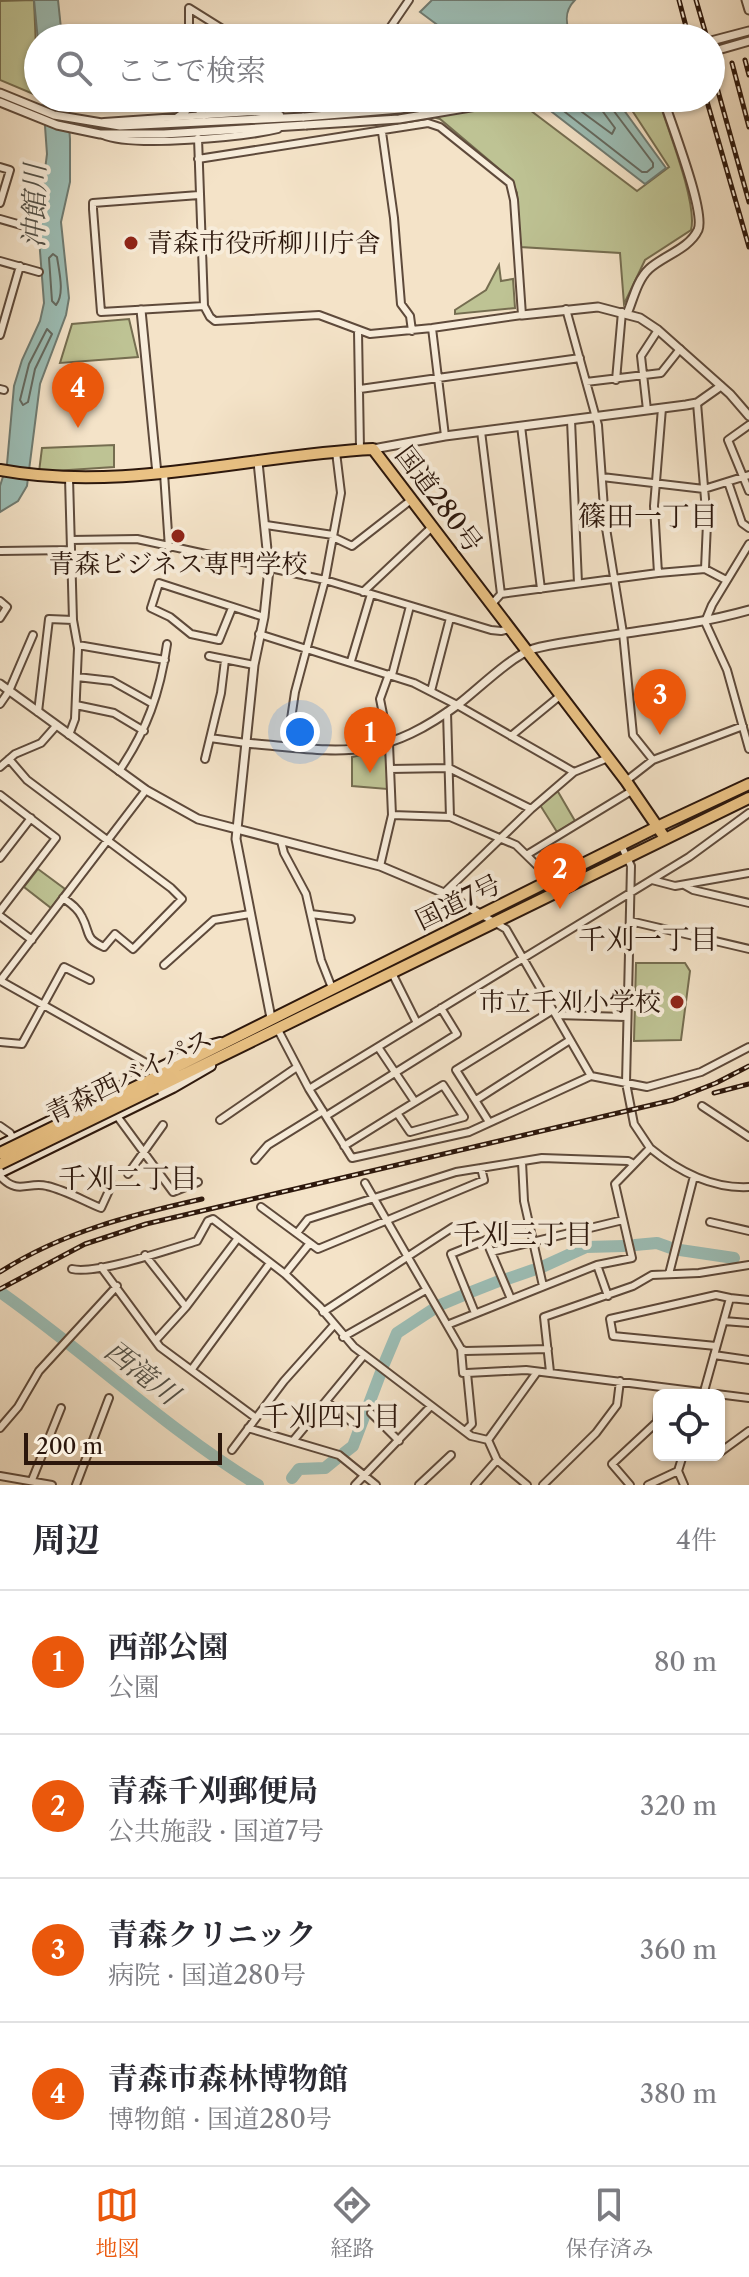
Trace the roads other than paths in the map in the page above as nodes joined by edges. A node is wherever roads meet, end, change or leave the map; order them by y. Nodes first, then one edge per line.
1 (409, 0) edge
2 (746, 0) edge
3 (749, 10) edge
4 (189, 24) edge
5 (215, 24) edge
6 (393, 24) edge
7 (749, 31) edge
8 (725, 37) edge
9 (749, 41) edge
10 (725, 48) edge
11 (0, 93) edge
12 (0, 102) edge
13 (24, 106) edge
14 (24, 109) edge
15 (32, 112) edge
16 (36, 112) edge
17 (182, 112) edge
18 (201, 112) edge
19 (373, 112) edge
20 (398, 112) edge
21 (441, 112) edge
22 (667, 112) edge
23 (42, 115) junction
24 (204, 116) junction
25 (176, 118) junction
26 (302, 120) junction
27 (93, 123) junction
28 (72, 124) junction
29 (289, 126) junction
30 (401, 127) junction
31 (382, 132) junction
32 (100, 134) junction
33 (198, 138) junction
34 (198, 159) junction
35 (0, 167) edge
36 (199, 195) junction
37 (0, 203) edge
38 (0, 219) edge
39 (35, 229) dead end
40 (0, 261) edge
41 (20, 266) junction
42 (39, 272) dead end
43 (204, 306) junction
44 (566, 309) junction
45 (141, 310) junction
46 (625, 313) junction
47 (522, 315) junction
48 (432, 328) junction
49 (658, 330) junction
50 (358, 331) junction
51 (412, 331) junction
52 (0, 335) edge
53 (680, 349) junction
54 (580, 358) junction
55 (644, 377) junction
56 (439, 378) junction
57 (616, 380) junction
58 (586, 382) junction
59 (721, 386) junction
60 (360, 389) junction
61 (697, 403) junction
62 (662, 408) junction
63 (647, 410) junction
64 (749, 416) edge
65 (596, 417) junction
66 (571, 420) junction
67 (749, 425) edge
68 (521, 426) junction
69 (481, 431) junction
70 (445, 436) junction
71 (360, 449) junction
72 (373, 449) junction
73 (336, 452) junction
74 (258, 462) junction
75 (2, 471) edge
76 (160, 473) junction
77 (746, 476) edge
78 (602, 477) junction
79 (69, 478) junction
80 (728, 482) junction
81 (656, 483) junction
82 (704, 489) junction
83 (749, 491) edge
84 (412, 500) junction
85 (266, 525) junction
86 (432, 527) junction
87 (749, 528) edge
88 (333, 536) junction
89 (71, 540) junction
90 (749, 544) edge
91 (169, 548) junction
92 (71, 550) junction
93 (0, 551) edge
94 (269, 569) junction
95 (705, 569) junction
96 (658, 573) junction
97 (614, 578) junction
98 (325, 580) junction
99 (726, 580) junction
100 (578, 583) junction
101 (541, 589) junction
102 (367, 593) junction
103 (501, 594) junction
104 (0, 601) edge
105 (491, 605) junction
106 (410, 606) junction
107 (232, 608) junction
108 (749, 610) edge
109 (264, 617) junction
110 (0, 618) edge
111 (450, 618) junction
112 (73, 620) junction
113 (705, 622) junction
114 (510, 629) junction
115 (623, 633) junction
116 (259, 634) junction
117 (33, 635) dead end
118 (167, 644) dead end
119 (78, 645) junction
120 (308, 647) junction
121 (528, 651) junction
122 (209, 656) dead end
123 (165, 660) junction
124 (225, 660) junction
125 (351, 661) junction
126 (254, 665) junction
127 (390, 674) junction
128 (77, 677) junction
129 (0, 684) edge
130 (9, 691) junction
131 (431, 691) junction
132 (561, 695) junction
133 (0, 704) edge
134 (153, 704) junction
135 (76, 705) junction
136 (457, 705) junction
137 (38, 712) junction
138 (447, 712) junction
139 (56, 726) junction
140 (743, 726) junction
141 (144, 731) junction
142 (69, 735) junction
143 (511, 736) junction
144 (210, 738) junction
145 (246, 743) junction
146 (389, 744) junction
147 (287, 746) junction
148 (749, 749) edge
149 (608, 758) junction
150 (9, 759) junction
151 (205, 759) dead end
152 (653, 760) junction
153 (0, 767) edge
154 (449, 768) junction
155 (390, 769) junction
156 (119, 771) junction
157 (574, 772) junction
158 (749, 784) edge
159 (629, 785) junction
160 (146, 790) junction
161 (749, 798) edge
162 (2, 799) edge
163 (738, 803) junction
164 (531, 809) junction
165 (392, 815) junction
166 (747, 815) edge
167 (450, 817) junction
168 (31, 818) junction
169 (659, 826) junction
170 (236, 829) junction
171 (500, 838) junction
172 (665, 838) junction
173 (108, 840) junction
174 (281, 841) junction
175 (621, 845) junction
176 (528, 854) junction
177 (627, 857) junction
178 (0, 858) edge
179 (380, 866) junction
180 (749, 873) edge
181 (652, 880) junction
182 (553, 881) junction
183 (684, 885) junction
184 (631, 892) junction
185 (444, 893) junction
186 (63, 898) junction
187 (749, 903) edge
188 (0, 913) edge
189 (250, 914) junction
190 (311, 914) junction
191 (482, 915) junction
192 (351, 919) dead end
193 (630, 921) junction
194 (496, 923) junction
195 (32, 940) junction
196 (749, 949) edge
197 (522, 958) junction
198 (164, 965) dead end
199 (392, 973) junction
200 (90, 980) dead end
201 (0, 981) edge
202 (332, 988) junction
203 (42, 1005) junction
204 (441, 1008) junction
205 (554, 1013) junction
206 (626, 1017) junction
207 (271, 1018) junction
208 (417, 1023) junction
209 (278, 1029) junction
210 (570, 1040) junction
211 (0, 1042) edge
212 (378, 1047) junction
213 (749, 1047) edge
214 (297, 1067) junction
215 (396, 1073) junction
216 (591, 1076) junction
217 (155, 1078) junction
218 (626, 1083) junction
219 (309, 1089) junction
220 (476, 1100) junction
221 (415, 1102) junction
222 (702, 1106) dead end
223 (397, 1113) junction
224 (324, 1114) junction
225 (117, 1116) junction
226 (220, 1120) dead end
227 (489, 1122) junction
228 (163, 1125) dead end
229 (0, 1126) edge
230 (749, 1126) edge
231 (746, 1135) edge
232 (13, 1138) junction
233 (0, 1145) edge
234 (344, 1146) junction
235 (650, 1148) junction
236 (144, 1151) junction
237 (0, 1153) edge
238 (255, 1160) dead end
239 (24, 1161) junction
240 (522, 1162) junction
241 (0, 1164) edge
242 (634, 1164) junction
243 (481, 1168) junction
244 (0, 1174) edge
245 (128, 1174) dead end
246 (694, 1176) junction
247 (198, 1182) dead end
248 (365, 1183) dead end
249 (112, 1184) dead end
250 (749, 1187) edge
251 (374, 1198) junction
252 (261, 1207) dead end
253 (386, 1219) junction
254 (623, 1220) junction
255 (710, 1222) dead end
256 (453, 1227) dead end
257 (749, 1231) edge
258 (297, 1233) junction
259 (238, 1238) junction
260 (532, 1242) junction
261 (310, 1243) junction
262 (491, 1252) junction
263 (145, 1255) junction
264 (408, 1259) junction
265 (270, 1263) junction
266 (597, 1265) junction
267 (749, 1265) edge
268 (101, 1267) junction
269 (72, 1269) dead end
270 (285, 1274) junction
271 (669, 1274) junction
272 (117, 1286) junction
273 (543, 1286) junction
274 (426, 1290) junction
275 (608, 1296) junction
276 (730, 1298) junction
277 (511, 1299) junction
278 (749, 1300) edge
279 (186, 1307) junction
280 (323, 1312) junction
281 (475, 1313) junction
282 (724, 1321) junction
283 (749, 1323) edge
284 (334, 1325) junction
285 (447, 1325) junction
286 (343, 1337) junction
287 (156, 1340) junction
288 (716, 1346) junction
289 (461, 1349) junction
290 (548, 1349) junction
291 (364, 1355) junction
292 (714, 1355) junction
293 (749, 1360) edge
294 (192, 1369) junction
295 (537, 1372) junction
296 (550, 1372) junction
297 (467, 1373) junction
298 (620, 1381) junction
299 (660, 1386) junction
300 (660, 1389) edge
301 (678, 1389) edge
302 (704, 1389) edge
303 (725, 1395) edge
304 (109, 1398) dead end
305 (749, 1398) edge
306 (327, 1402) junction
307 (431, 1406) junction
308 (61, 1408) dead end
309 (371, 1413) dead end
310 (256, 1418) junction
311 (355, 1425) dead end
312 (653, 1426) edge
313 (0, 1428) edge
314 (248, 1428) junction
315 (465, 1431) junction
316 (749, 1431) edge
317 (488, 1440) junction
318 (293, 1441) junction
319 (399, 1441) junction
320 (725, 1448) edge
321 (232, 1450) dead end
322 (451, 1455) dead end
323 (497, 1460) junction
324 (681, 1461) edge
325 (678, 1471) junction
326 (364, 1476) junction
327 (0, 1477) edge
328 (32, 1480) junction
329 (52, 1485) edge
330 (76, 1485) edge
331 (355, 1485) edge
332 (376, 1485) edge
333 (419, 1485) edge
334 (475, 1485) edge
335 (527, 1485) edge
336 (543, 1485) edge
337 (630, 1485) edge
338 (648, 1485) edge
339 (684, 1485) edge

1 - 6 street
2 - 3 street
4 - 5 street
7 - 8 street
9 - 10 street
11 - 13 street
12 - 14 street
15 - 23 street
16 - 23 street
17 - 25 street
18 - 24 street
19 - 26 street, bridge
20 - 30 street
21 - 26 street, bridge
22 - 46 street
23 - 28 street
24 - 25 street
24 - 26 street
25 - 27 street
26 - 27 street
26 - 29 street
27 - 28 street
28 - 32 street
29 - 32 street
29 - 33 street
30 - 31 street
30 - 47 street
31 - 34 street
31 - 51 street
32 - 33 street
33 - 34 street
34 - 36 street
35 - 37 street
36 - 43 street
36 - 45 street
38 - 39 street
40 - 41 street
41 - 42 street
41 - 52 street
43 - 45 street
43 - 50 street
44 - 46 street
44 - 47 street
44 - 54 street
45 - 76 street
46 - 49 street
46 - 57 street
47 - 48 street
48 - 51 street
48 - 56 street
49 - 53 street
49 - 55 street
50 - 51 street
50 - 60 street
53 - 55 street
53 - 59 street
54 - 56 street
54 - 58 street
55 - 57 street
55 - 63 street
56 - 60 street
56 - 70 street
57 - 58 street
58 - 65 street
59 - 61 street
59 - 64 street
60 - 71 street
61 - 62 street
61 - 82 street
62 - 63 street
62 - 81 street
63 - 65 street
65 - 66 street
65 - 78 street
66 - 68 street
66 - 100 street
67 - 77 street
68 - 69 street
68 - 101 street
69 - 70 street
69 - 103 street
70 - 72 street
71 - 72 highway, 国道280号
71 - 73 highway, 国道280号
72 - 84 highway, 国道280号
73 - 74 highway, 国道280号
73 - 88 street
74 - 76 highway, 国道280号
74 - 85 street
75 - 79 highway, 国道280号
76 - 79 highway, 国道280号
76 - 91 street
77 - 80 street
77 - 83 street
78 - 81 street
78 - 97 street
79 - 89 street
80 - 82 street
80 - 87 street
81 - 82 street
81 - 96 street
82 - 95 street
84 - 86 highway, 国道280号
84 - 88 street
85 - 88 street
85 - 94 street
86 - 102 street
86 - 105 highway, 国道280号
88 - 98 street
89 - 91 street
89 - 92 street
90 - 99 street
91 - 94 street
92 - 93 street
92 - 112 street
94 - 98 street
94 - 109 street
95 - 96 street
95 - 99 street
96 - 97 street
97 - 100 street
97 - 115 street
98 - 102 street
98 - 120 street
99 - 113 street
100 - 101 street
101 - 103 street
102 - 106 street
102 - 125 street
103 - 105 street
104 - 110 street
105 - 114 highway, 国道280号
106 - 111 street
106 - 127 street
107 - 107 street
107 - 109 street
108 - 113 street
109 - 116 street
111 - 114 street
111 - 131 street
112 - 119 street
112 - 137 street
113 - 115 street
113 - 140 street
114 - 121 highway, 国道280号
115 - 121 street
115 - 152 street
116 - 120 street
116 - 126 street
117 - 130 street
118 - 123 street
119 - 123 street
119 - 128 street
120 - 125 street
120 - 147 street
121 - 132 highway, 国道280号
121 - 136 street
122 - 124 street
123 - 134 street
124 - 126 street
124 - 144 street
125 - 127 street
126 - 145 street
127 - 131 street
127 - 146 street
128 - 134 street
128 - 135 street
129 - 130 street
130 - 133 street
130 - 137 street
131 - 136 street
132 - 143 street
132 - 149 highway, 国道280号
134 - 141 street
135 - 141 street
135 - 142 street
136 - 138 street
136 - 143 street
137 - 139 street
138 - 146 street
138 - 154 street
139 - 142 street
139 - 150 street
140 - 148 street
140 - 152 street
141 - 156 street
142 - 156 street
143 - 157 street
144 - 145 street
144 - 151 street
145 - 147 street
145 - 170 street
146 - 147 street
146 - 155 street
149 - 157 street
149 - 159 highway, 国道280号
150 - 153 street
150 - 173 street
152 - 159 street
154 - 155 street
154 - 164 street
154 - 167 street
155 - 165 street
156 - 160 street
157 - 164 street
158 - 169 highway, 国道7号
159 - 169 highway, 国道280号
159 - 176 street
160 - 170 street
160 - 173 street
161 - 163 highway, 国道7号
162 - 168 street
163 - 166 street
163 - 172 highway, 国道7号
164 - 171 street
165 - 167 street
165 - 179 street
166 - 181 street
167 - 171 street
168 - 178 street
168 - 188 street
169 - 172 highway, 国道280号
169 - 175 highway, 国道7号
170 - 174 street
170 - 189 street
171 - 176 street
171 - 185 street
172 - 177 highway, 国道7号
173 - 186 street
173 - 186 street
174 - 179 street
174 - 190 street
175 - 177 street
175 - 182 highway, 国道7号
176 - 182 street
177 - 184 street
177 - 194 highway, 国道7号
179 - 185 street
180 - 183 street
181 - 183 street
181 - 184 street
182 - 191 highway, 国道7号
183 - 187 street
184 - 193 street
184 - 197 street
185 - 191 street
186 - 195 street
188 - 195 street
189 - 198 street
189 - 207 street
190 - 192 street
190 - 202 street
191 - 194 street
191 - 202 highway, 国道7号
193 - 196 street
193 - 206 street
194 - 197 street
194 - 199 highway, 国道7号
195 - 201 street
197 - 204 street
197 - 205 street
199 - 208 street
199 - 209 highway, 国道7号
200 - 203 street
201 - 203 street
202 - 207 highway, 国道7号
203 - 211 street
203 - 217 street
204 - 208 street
204 - 215 street
205 - 206 street
205 - 210 street
205 - 220 street
206 - 218 street
207 - 209 street
207 - 217 highway, 青森西バイパス
208 - 212 street
209 - 214 street
209 - 217 highway, 青森西バイパス
209 - 225 main road
210 - 216 street
210 - 220 street
212 - 215 street
212 - 219 street
213 - 218 street
214 - 219 street
214 - 226 street
215 - 221 street
215 - 224 street
216 - 218 street
216 - 227 street
217 - 232 main road
217 - 237 highway, 青森西バイパス, bridge
217 - 241 highway, 青森西バイパス, bridge
218 - 235 street
219 - 224 street
220 - 227 street
221 - 223 street
221 - 223 street
222 - 231 street
223 - 234 street
224 - 234 street
224 - 238 street
225 - 236 street
225 - 239 main road
227 - 234 street
228 - 236 street
229 - 232 street
230 - 231 street
232 - 233 main road
232 - 239 street
235 - 242 street
235 - 246 street
236 - 245 street
236 - 247 street
239 - 244 main road
240 - 242 street
240 - 243 street
240 - 260 street
242 - 254 street
243 - 251 street
243 - 253 street
244 - 249 street
246 - 250 street
246 - 271 street
248 - 251 street
251 - 253 street
251 - 258 street
252 - 258 street
253 - 261 street
253 - 264 street
254 - 260 street
254 - 266 street
255 - 257 street
256 - 264 street
258 - 261 street
259 - 263 street
259 - 265 street
259 - 279 street
260 - 262 street
260 - 273 street
261 - 270 street
262 - 277 street
262 - 281 street
263 - 268 street
263 - 279 street
264 - 274 street
264 - 280 street
265 - 270 street
265 - 294 street
266 - 273 street
266 - 275 street
267 - 271 street
268 - 269 street
268 - 272 street
270 - 280 street
271 - 275 street
272 - 287 street
272 - 313 street
273 - 277 street
274 - 285 street
274 - 286 street
275 - 290 street
276 - 278 street
276 - 282 street
276 - 288 street
277 - 281 street
279 - 287 street
280 - 284 street
281 - 285 street
282 - 283 street
282 - 288 street
284 - 286 street
284 - 310 street
285 - 289 street
286 - 291 street
287 - 294 street
288 - 292 street
289 - 290 street
289 - 297 street
290 - 296 street
291 - 306 street
291 - 307 street
292 - 293 street
292 - 302 street
294 - 310 street
295 - 296 street
295 - 297 street
295 - 317 street
296 - 298 street
297 - 315 street
298 - 299 street
298 - 336 street
299 - 300 street
299 - 301 street
303 - 305 street
304 - 330 street
306 - 311 street
306 - 318 street
307 - 315 street
307 - 319 street
308 - 328 street
309 - 319 street
310 - 314 street
312 - 337 street
314 - 318 street
314 - 321 street
315 - 317 street
316 - 320 street
317 - 323 street
318 - 326 street
319 - 326 street
322 - 333 street
323 - 334 street
323 - 335 street
324 - 325 street
325 - 338 street
325 - 339 street
326 - 331 street
326 - 332 street
327 - 328 street
328 - 329 street

